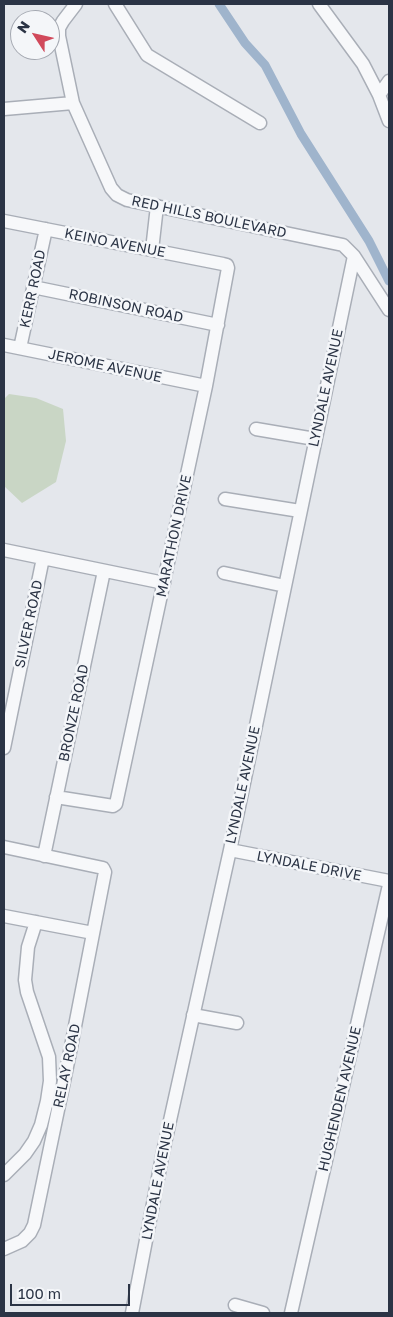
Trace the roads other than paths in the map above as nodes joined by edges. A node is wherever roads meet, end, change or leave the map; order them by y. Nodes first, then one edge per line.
1 (76, 4) edge
2 (115, 4) edge
3 (319, 4) edge
4 (389, 81) edge
5 (379, 95) junction
6 (73, 103) junction
7 (4, 109) edge
8 (389, 121) edge
9 (260, 123) dead end
10 (157, 206) junction
11 (4, 221) edge
12 (46, 229) junction
13 (152, 250) junction
14 (354, 256) junction
15 (227, 265) joint
16 (34, 286) junction
17 (389, 310) edge
18 (218, 325) junction
19 (4, 345) edge
20 (20, 348) junction
21 (206, 386) junction
22 (256, 429) dead end
23 (315, 439) junction
24 (225, 499) dead end
25 (300, 511) junction
26 (4, 550) edge
27 (43, 558) junction
28 (104, 571) junction
29 (224, 573) dead end
30 (164, 583) junction
31 (285, 586) junction
32 (4, 748) edge
33 (56, 797) junction
34 (4, 847) edge
35 (230, 850) junction
36 (44, 856) junction
37 (389, 881) edge
38 (389, 886) edge
39 (4, 916) edge
40 (36, 922) junction
41 (93, 933) junction
42 (193, 1014) junction
43 (237, 1023) dead end
44 (49, 1057) junction
45 (69, 1057) junction
46 (34, 1141) junction
47 (51, 1141) junction
48 (4, 1175) edge
49 (4, 1249) edge
50 (235, 1305) dead end
51 (132, 1313) edge
52 (263, 1313) edge
53 (291, 1313) edge

1 - 6 street, RED HILLS BOULEVARD
2 - 9 street
3 - 5 street
4 - 5 street
5 - 8 street
6 - 7 street
6 - 10 street, RED HILLS BOULEVARD
10 - 13 street
10 - 14 street, RED HILLS BOULEVARD
11 - 12 street, KEINO AVENUE
12 - 13 street, KEINO AVENUE
12 - 16 street, KERR ROAD
13 - 15 street, KEINO AVENUE
14 - 17 street
14 - 23 street, LYNDALE AVENUE
15 - 18 street, MARATHON DRIVE
16 - 18 street, ROBINSON ROAD
16 - 20 street, KERR ROAD
18 - 21 street, MARATHON DRIVE
19 - 20 street, JEROME AVENUE
20 - 21 street, JEROME AVENUE
21 - 30 street, MARATHON DRIVE
22 - 23 street
23 - 25 street, LYNDALE AVENUE
24 - 25 street
25 - 31 street, LYNDALE AVENUE
26 - 27 street
27 - 28 street
27 - 32 street, SILVER ROAD
28 - 30 street
28 - 33 street, BRONZE ROAD
29 - 31 street
30 - 33 street, MARATHON DRIVE
31 - 35 street, LYNDALE AVENUE
33 - 36 street, BRONZE ROAD
34 - 36 street
35 - 37 street, LYNDALE DRIVE
35 - 42 street, LYNDALE AVENUE
36 - 41 street, RELAY ROAD
38 - 53 street, HUGHENDEN AVENUE
39 - 40 street
40 - 41 street
40 - 44 street
41 - 45 street, RELAY ROAD
42 - 43 street
42 - 51 street, LYNDALE AVENUE
44 - 45 street
44 - 46 street
45 - 47 street, RELAY ROAD
46 - 47 street
46 - 48 street
47 - 49 street, RELAY ROAD
50 - 52 street

